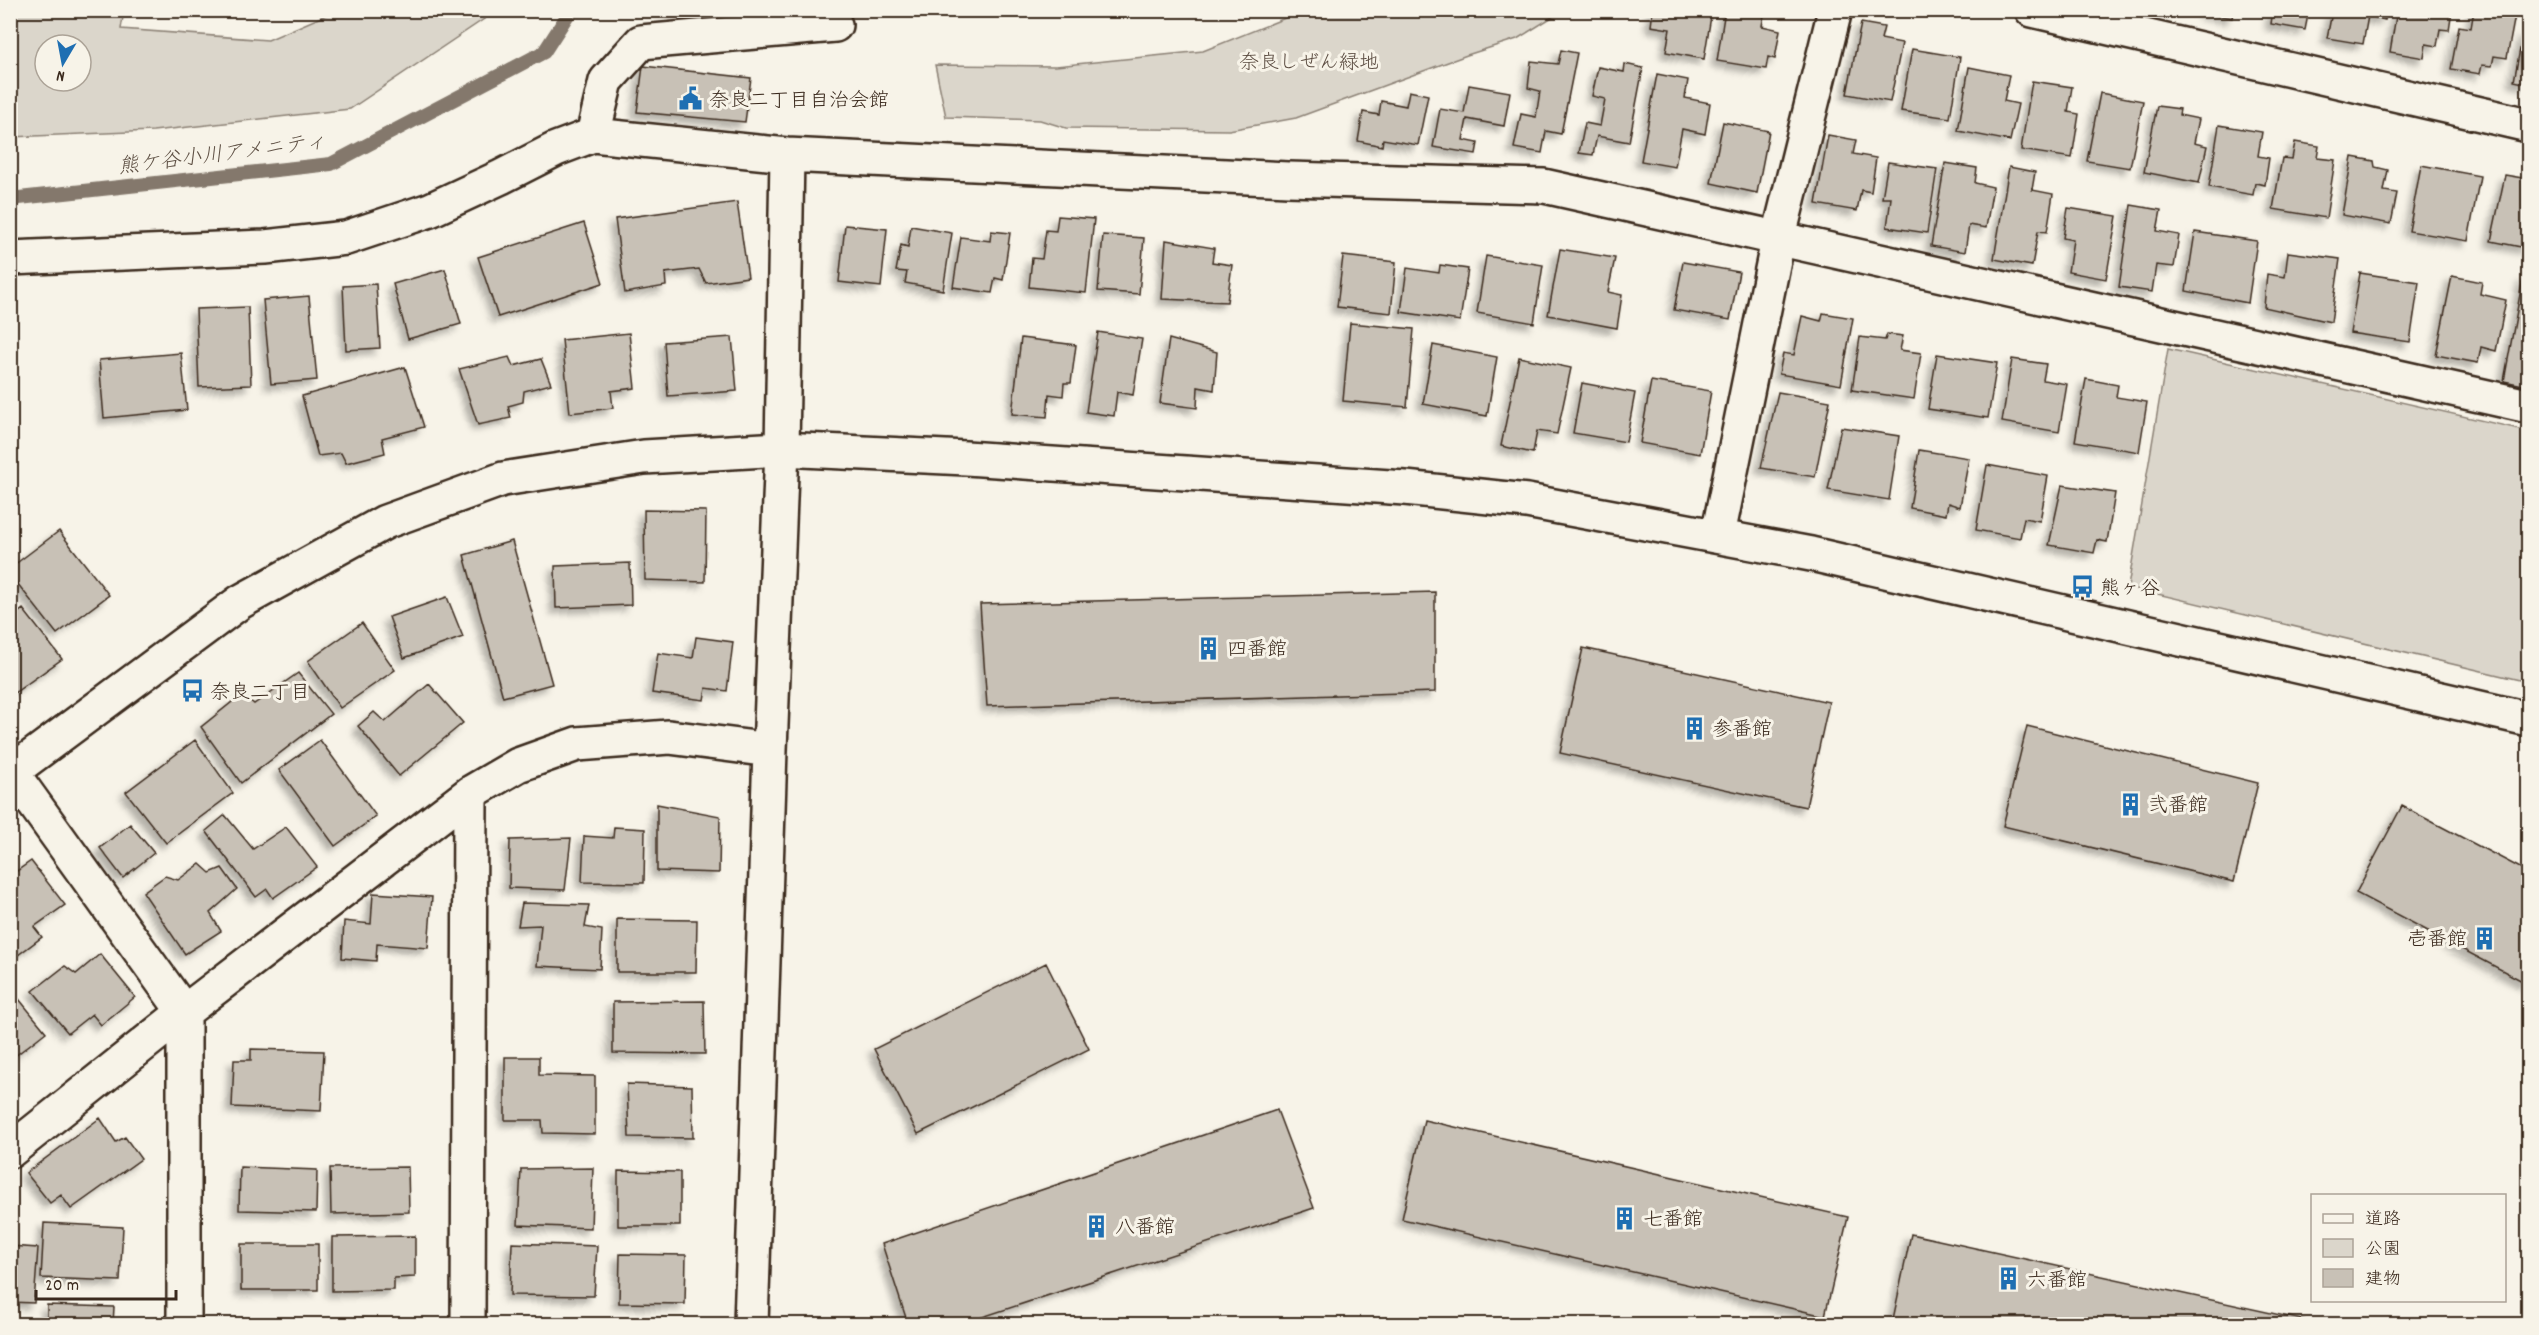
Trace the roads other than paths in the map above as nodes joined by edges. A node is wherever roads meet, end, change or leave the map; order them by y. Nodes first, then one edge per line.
1 (1834, 10) edge
2 (2032, 10) edge
3 (835, 25) dead end
4 (2529, 125) edge
5 (593, 135) junction
6 (787, 155) junction
7 (1778, 240) junction
8 (10, 258) edge
9 (2529, 406) edge
10 (782, 449) junction
11 (1718, 535) junction
12 (2529, 718) edge
13 (770, 750) junction
14 (11, 771) edge
15 (470, 794) junction
16 (184, 1012) junction
17 (10, 1151) edge
18 (184, 1324) edge
19 (468, 1324) edge
20 (751, 1324) edge

1 - 7 street
2 - 4 street
3 - 5 street
5 - 6 street
5 - 8 street
6 - 7 street
6 - 10 street
7 - 9 street
7 - 11 street
10 - 11 street
10 - 13 street
10 - 14 street
11 - 12 street
13 - 15 street
13 - 20 street
14 - 16 street
15 - 16 street
15 - 19 street
16 - 17 street
16 - 18 street

